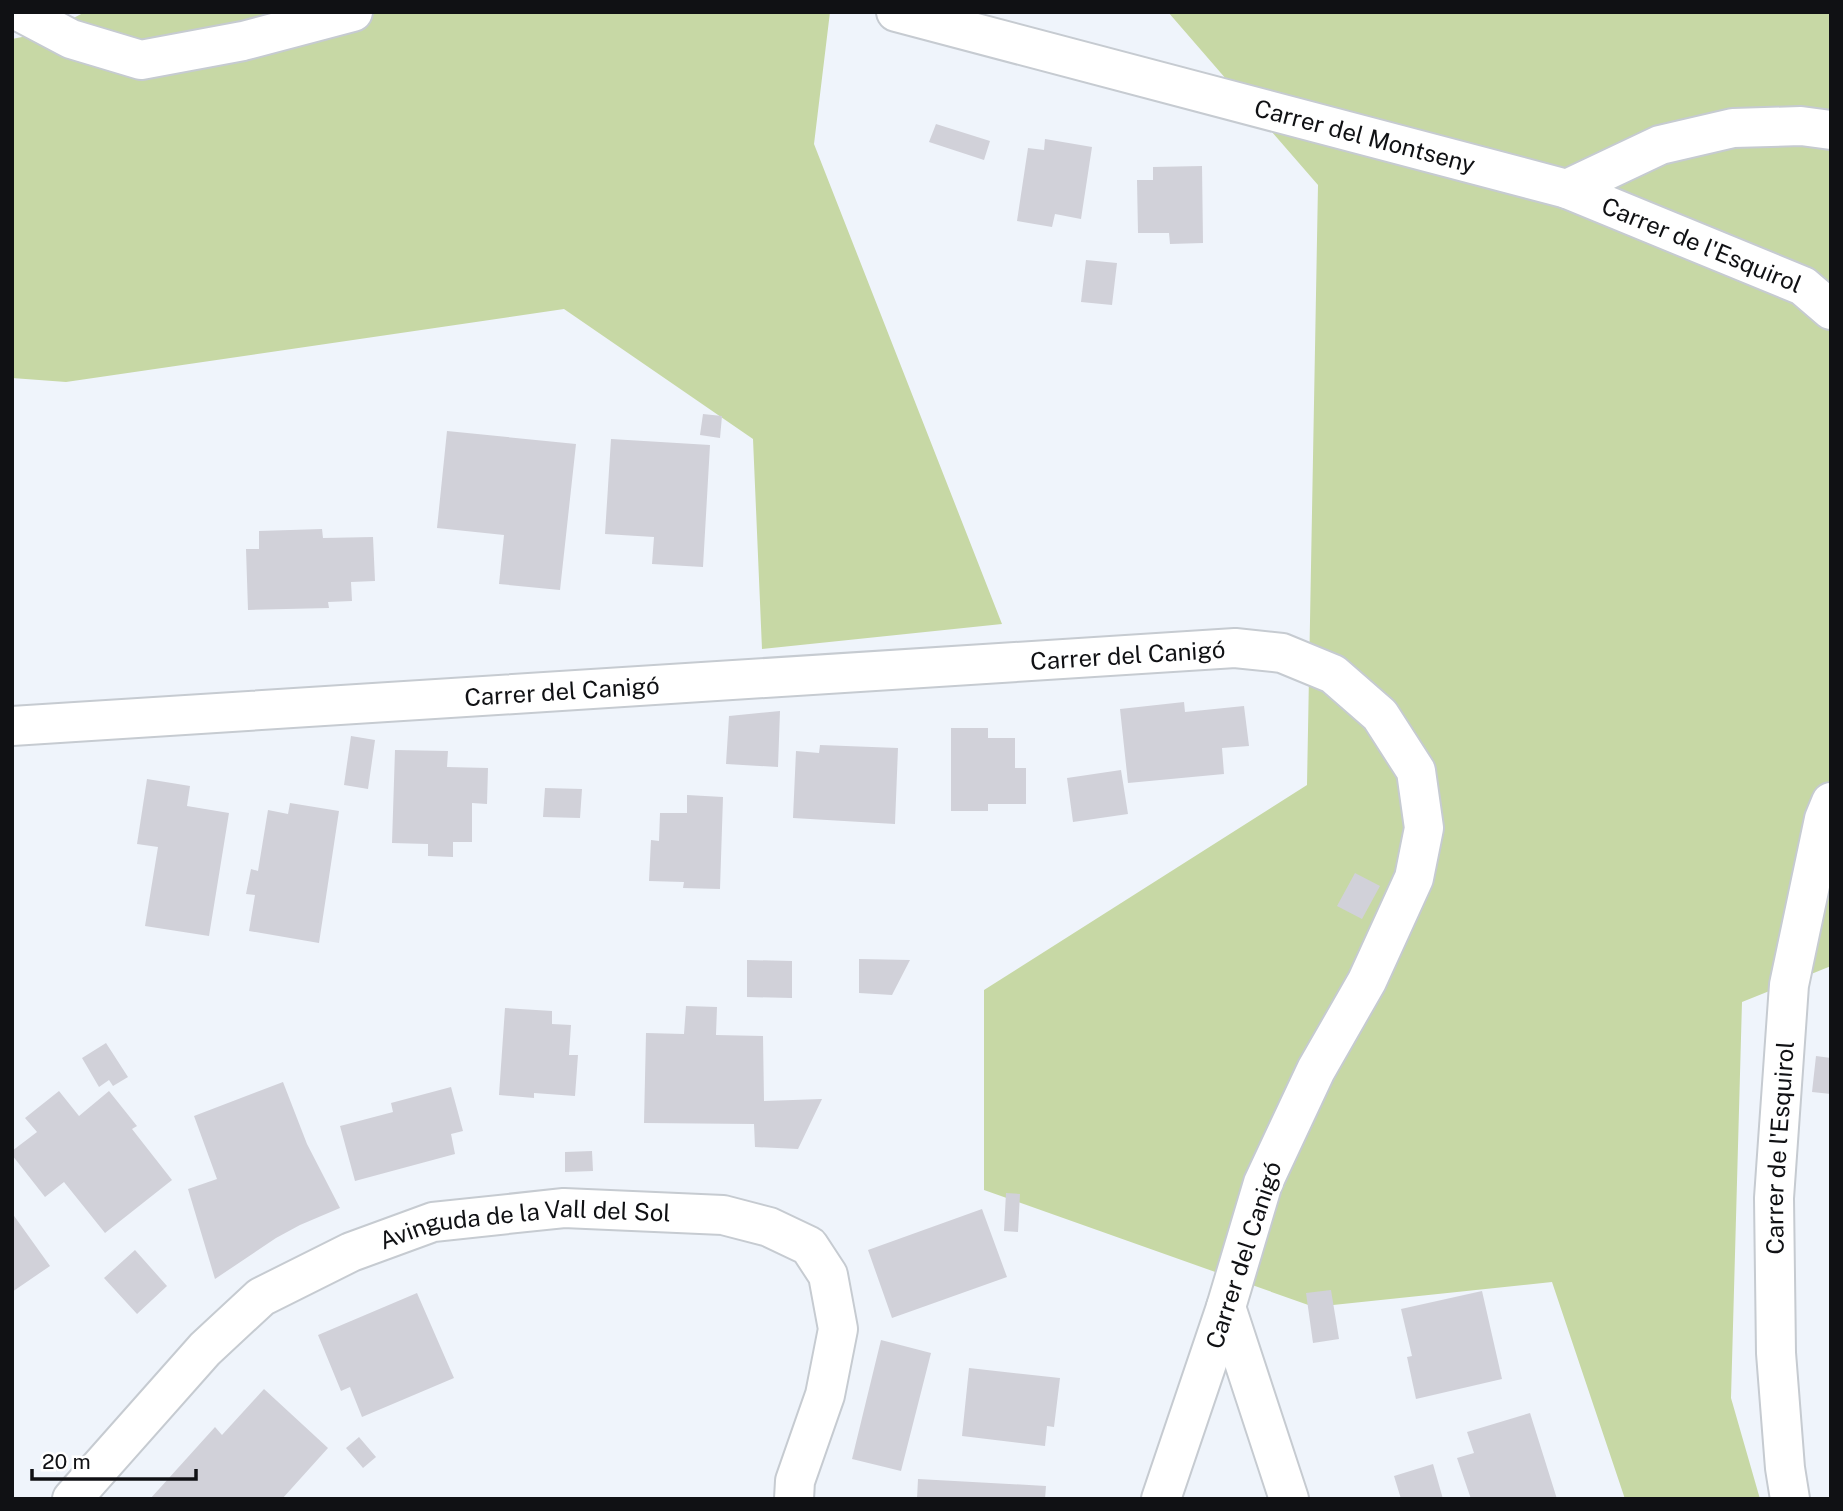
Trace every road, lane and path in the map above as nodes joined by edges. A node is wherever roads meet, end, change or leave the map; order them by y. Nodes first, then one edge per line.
1 (20, 12) edge
2 (353, 12) edge
3 (896, 12) edge
4 (1831, 130) edge
5 (1567, 189) junction
6 (1831, 310) edge
7 (12, 726) edge
8 (1831, 802) edge
9 (1226, 1307) junction
10 (72, 1499) edge
11 (794, 1499) edge
12 (1161, 1499) edge
13 (1289, 1499) edge
14 (1790, 1499) edge

1 - 2 street
3 - 5 street, Carrer del Montseny
4 - 5 street
5 - 6 street, Carrer de l'Esquirol
7 - 9 street, Carrer del Canigó
8 - 14 street, Carrer de l'Esquirol
9 - 12 street, Carrer del Canigó
9 - 13 street
10 - 11 street, Avinguda de la Vall del Sol

